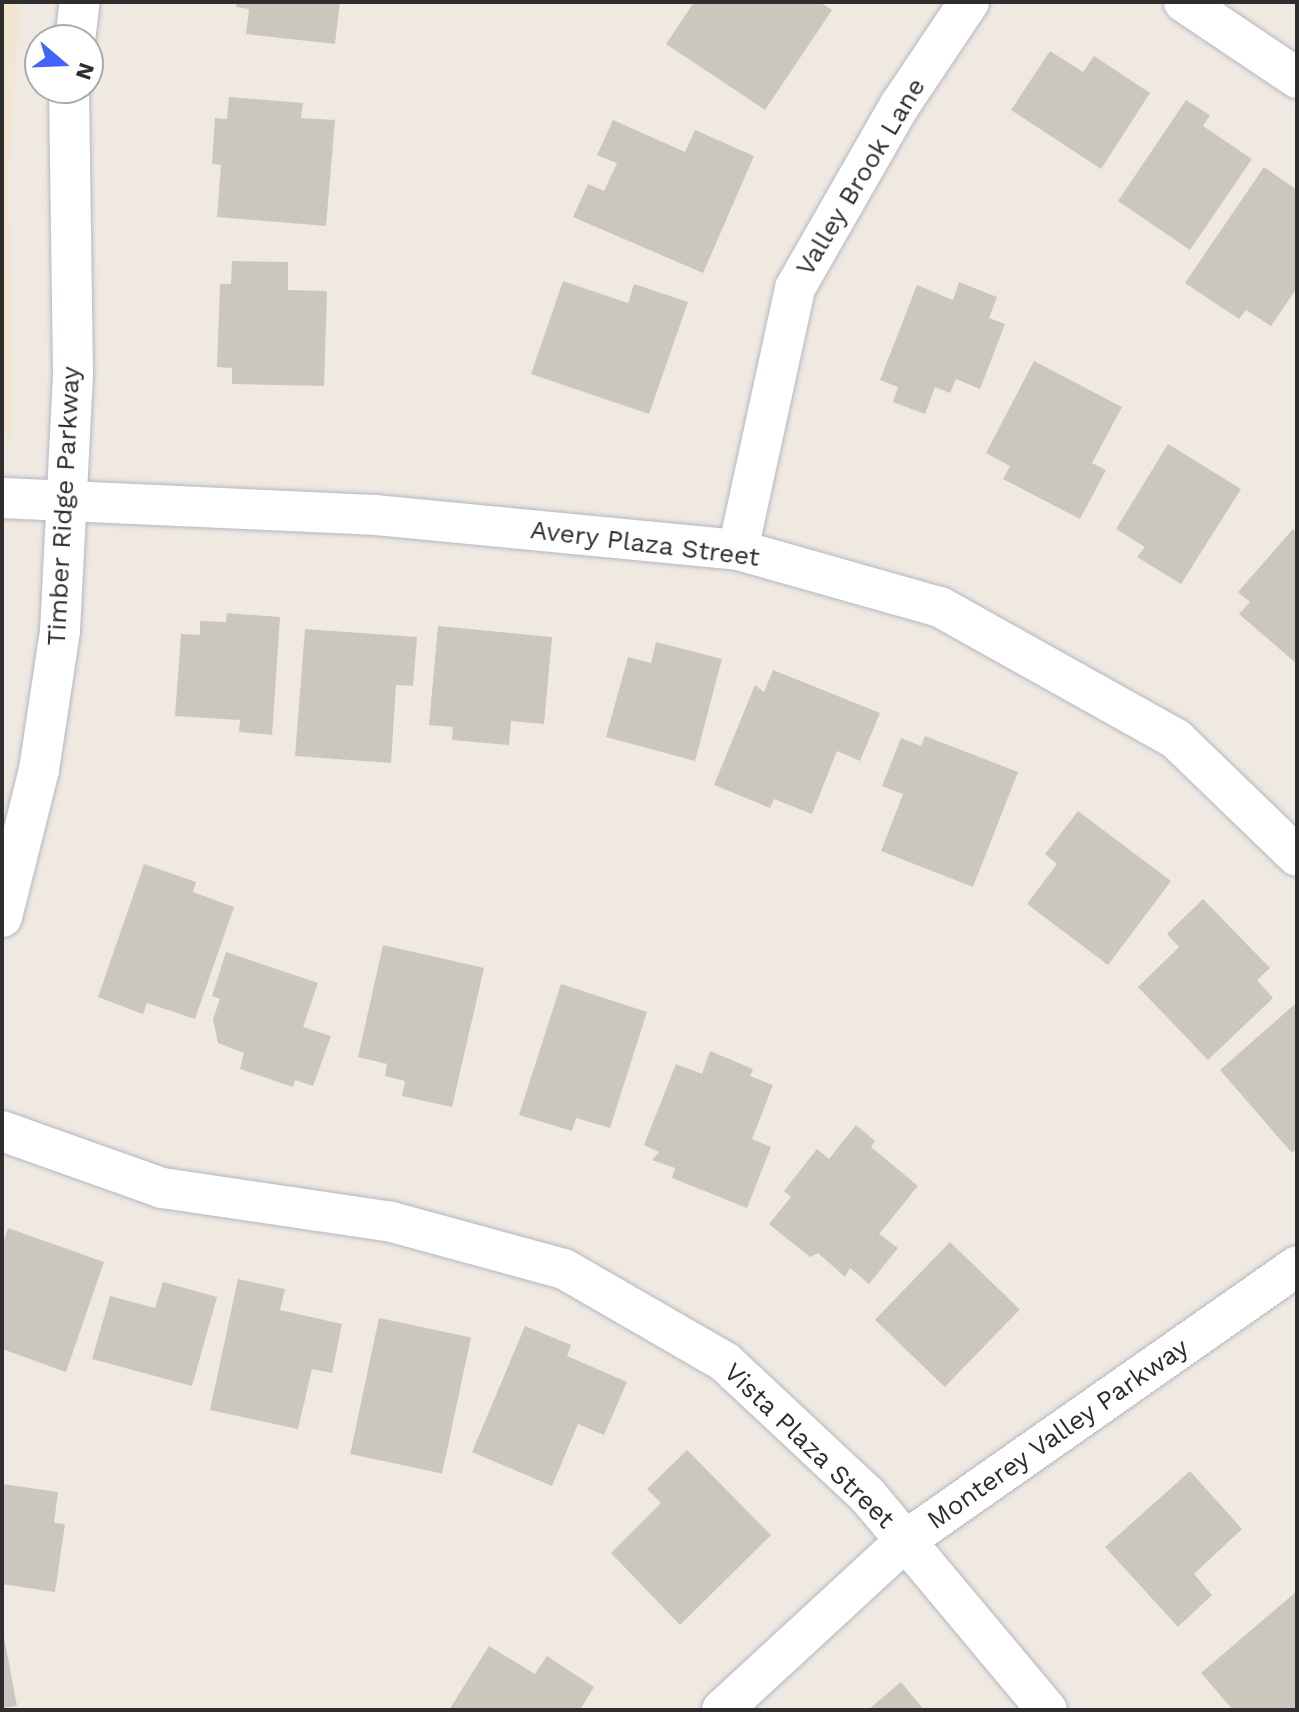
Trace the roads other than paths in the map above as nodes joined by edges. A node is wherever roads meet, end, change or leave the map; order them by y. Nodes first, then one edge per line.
1 (80, 2) edge
2 (969, 2) edge
3 (1184, 2) edge
4 (77, 24) edge
5 (1297, 78) edge
6 (69, 104) edge
7 (2, 498) edge
8 (69, 502) junction
9 (738, 550) junction
10 (1297, 856) edge
11 (2, 917) edge
12 (2, 1131) edge
13 (1297, 1266) edge
14 (906, 1540) junction
15 (722, 1710) edge
16 (1047, 1710) edge

1 - 4 street
2 - 9 street, Valley Brook Lane
3 - 5 street
6 - 8 street, Timber Ridge Parkway
7 - 8 street, Avery Plaza Street
8 - 9 street, Avery Plaza Street
8 - 11 street, Timber Ridge Parkway
9 - 10 street, Avery Plaza Street
12 - 14 street, Vista Plaza Street
13 - 14 street, Monterey Valley Parkway
14 - 15 street, Monterey Valley Parkway
14 - 16 street, Vista Plaza Street

